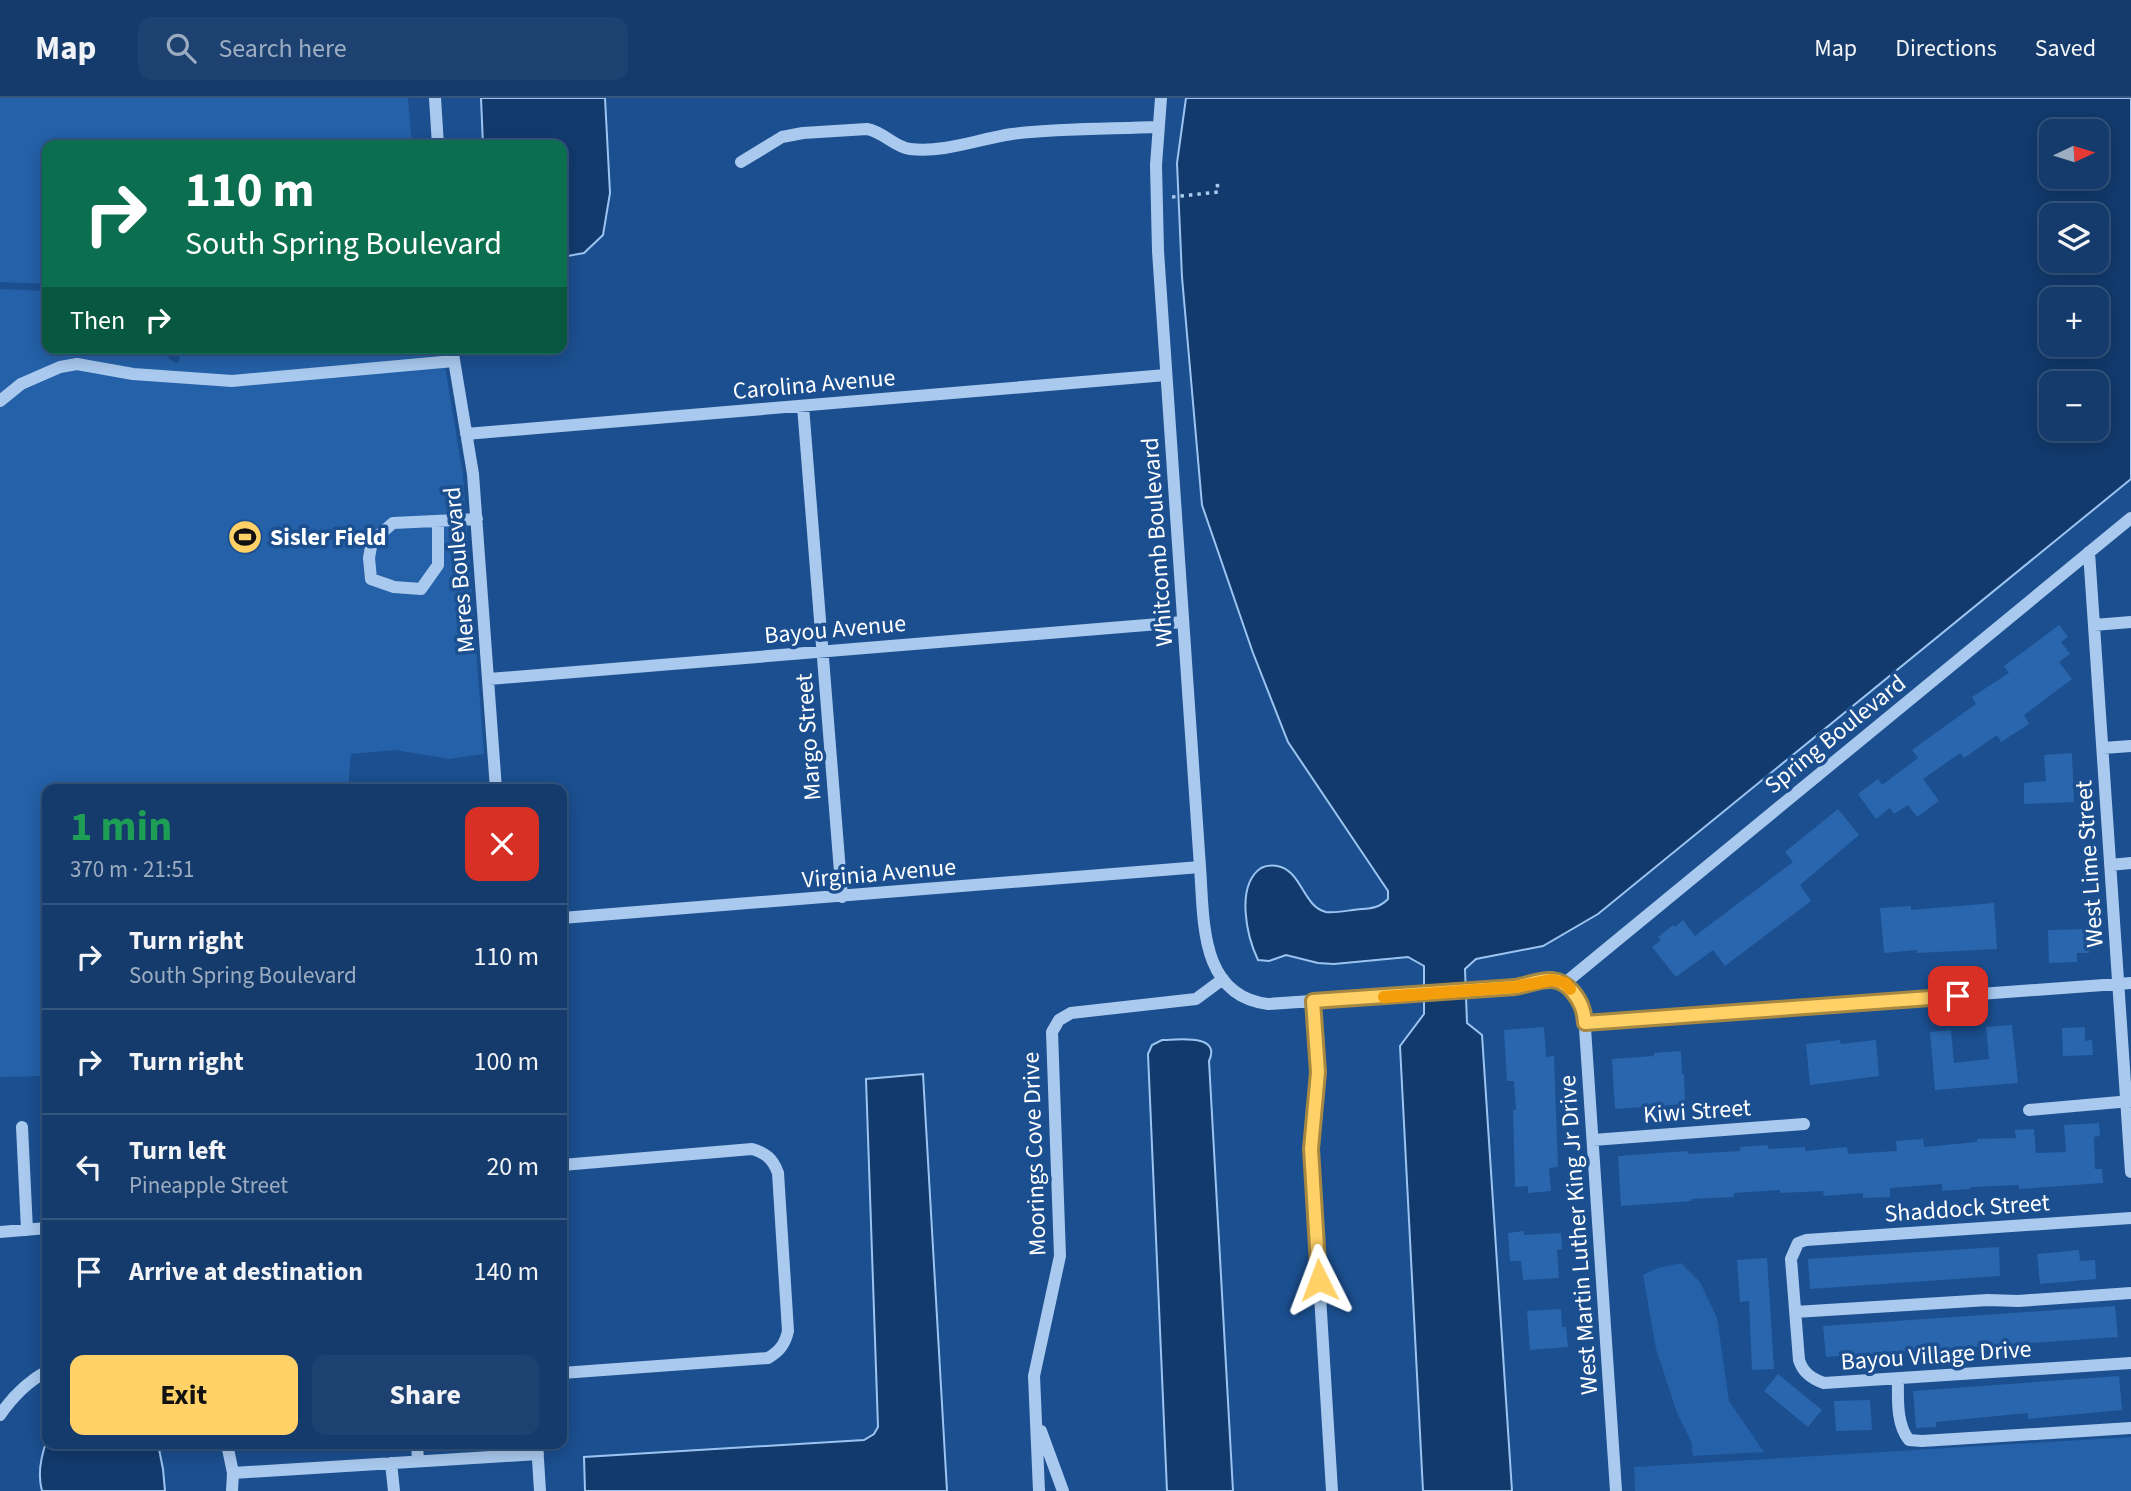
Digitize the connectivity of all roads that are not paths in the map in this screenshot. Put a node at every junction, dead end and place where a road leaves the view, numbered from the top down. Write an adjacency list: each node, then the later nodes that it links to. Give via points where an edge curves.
1 (435, 98): 4 (street)
2 (1161, 98): 3 (street, Whitcomb Boulevard)
3 (1158, 127): 5 (street, via 1013,134 914,150 867,128 803,132 782,137); 7 (street, Whitcomb Boulevard, via 1157,251)
4 (438, 140)
5 (741, 162)
6 (453, 355): 8 (street, via 232,382 77,364 21,384); 10 (street, Meres Boulevard)
7 (1166, 376): 9 (street, Carolina Avenue); 15 (street, Whitcomb Boulevard)
8 (0, 401)
9 (803, 406): 10 (street, Carolina Avenue); 18 (street, Margo Street)
10 (466, 434): 12 (street, Meres Boulevard)
11 (2131, 518): 14 (street, Spring Boulevard)
12 (477, 519): 13 (street); 19 (street, Meres Boulevard)
13 (438, 521): 13 (street, via 393,523 372,541 371,579 421,589 438,565)
14 (2088, 552): 17 (street, West Lime Street); 29 (street, Spring Boulevard)
15 (1184, 622): 18 (street, Bayou Avenue); 25 (street, Whitcomb Boulevard)
16 (2131, 622): 17 (street)
17 (2094, 625): 21 (street, West Lime Street)
18 (823, 651): 19 (street, Bayou Avenue); 26 (street, Margo Street)
19 (489, 679): 22 (street, Meres Boulevard)
20 (2131, 746): 21 (street)
21 (2103, 748): 24 (street, West Lime Street)
22 (496, 784)
23 (2131, 863): 24 (street)
24 (2110, 865): 30 (street, West Lime Street)
25 (1200, 867): 26 (street, Virginia Avenue); 28 (street, Whitcomb Boulevard, via 1207,948)
26 (842, 897): 27 (street, Virginia Avenue)
27 (567, 918)
28 (1223, 979): 31 (street, via 1248,1000 1275,1004); 52 (street, Moorings Cove Drive, via 1196,999 1079,1011 1066,1015 1054,1027 1060,1256 1034,1376)
29 (1565, 983): 31 (street, via 1543,981 1470,991); 32 (street, West Martin Luther King Jr Drive, via 1582,1005)
30 (2124, 984): 32 (street); 33 (street, West Lime Street)
31 (1313, 1001): 65 (street, via 1318,1072 1311,1149)
32 (1585, 1023): 37 (street, West Martin Luther King Jr Drive)
33 (2129, 1101): 34 (street); 39 (street, West Lime Street)
34 (2029, 1110)
35 (1804, 1124): 37 (street, Kiwi Street)
36 (22, 1127): 42 (street)
37 (1592, 1140): 66 (street, West Martin Luther King Jr Drive)
38 (567, 1165): 48 (street, via 752,1149 770,1157 778,1173 788,1331 782,1347 768,1357)
39 (2131, 1172)
40 (2131, 1218): 44 (street, Shaddock Street)
41 (42, 1228): 42 (street)
42 (27, 1230): 43 (street)
43 (0, 1232)
44 (1806, 1240): 46 (street, Bayou Village Drive, via 1798,1243 1791,1259)
45 (2131, 1293): 46 (street)
46 (1795, 1311): 50 (street, Bayou Village Drive, via 1799,1360 1809,1377 1824,1383)
47 (2131, 1363): 50 (street, Bayou Village Drive)
48 (567, 1373)
49 (42, 1374): 51 (street, via 13,1397)
50 (1898, 1378): 53 (street, via 1900,1422 1909,1440)
51 (0, 1415)
52 (1036, 1418): 63 (street, Moorings Cove Drive); 64 (street, Moorings Cove Drive)
53 (2131, 1428)
54 (228, 1449): 59 (street)
55 (417, 1449): 57 (street)
56 (537, 1449): 57 (street); 62 (street)
57 (418, 1461): 58 (street)
58 (391, 1463): 59 (street); 61 (street)
59 (233, 1473): 60 (street)
60 (232, 1491)
61 (394, 1491)
62 (540, 1491)
63 (1039, 1491)
64 (1063, 1491)
65 (1332, 1491)
66 (1616, 1491)

